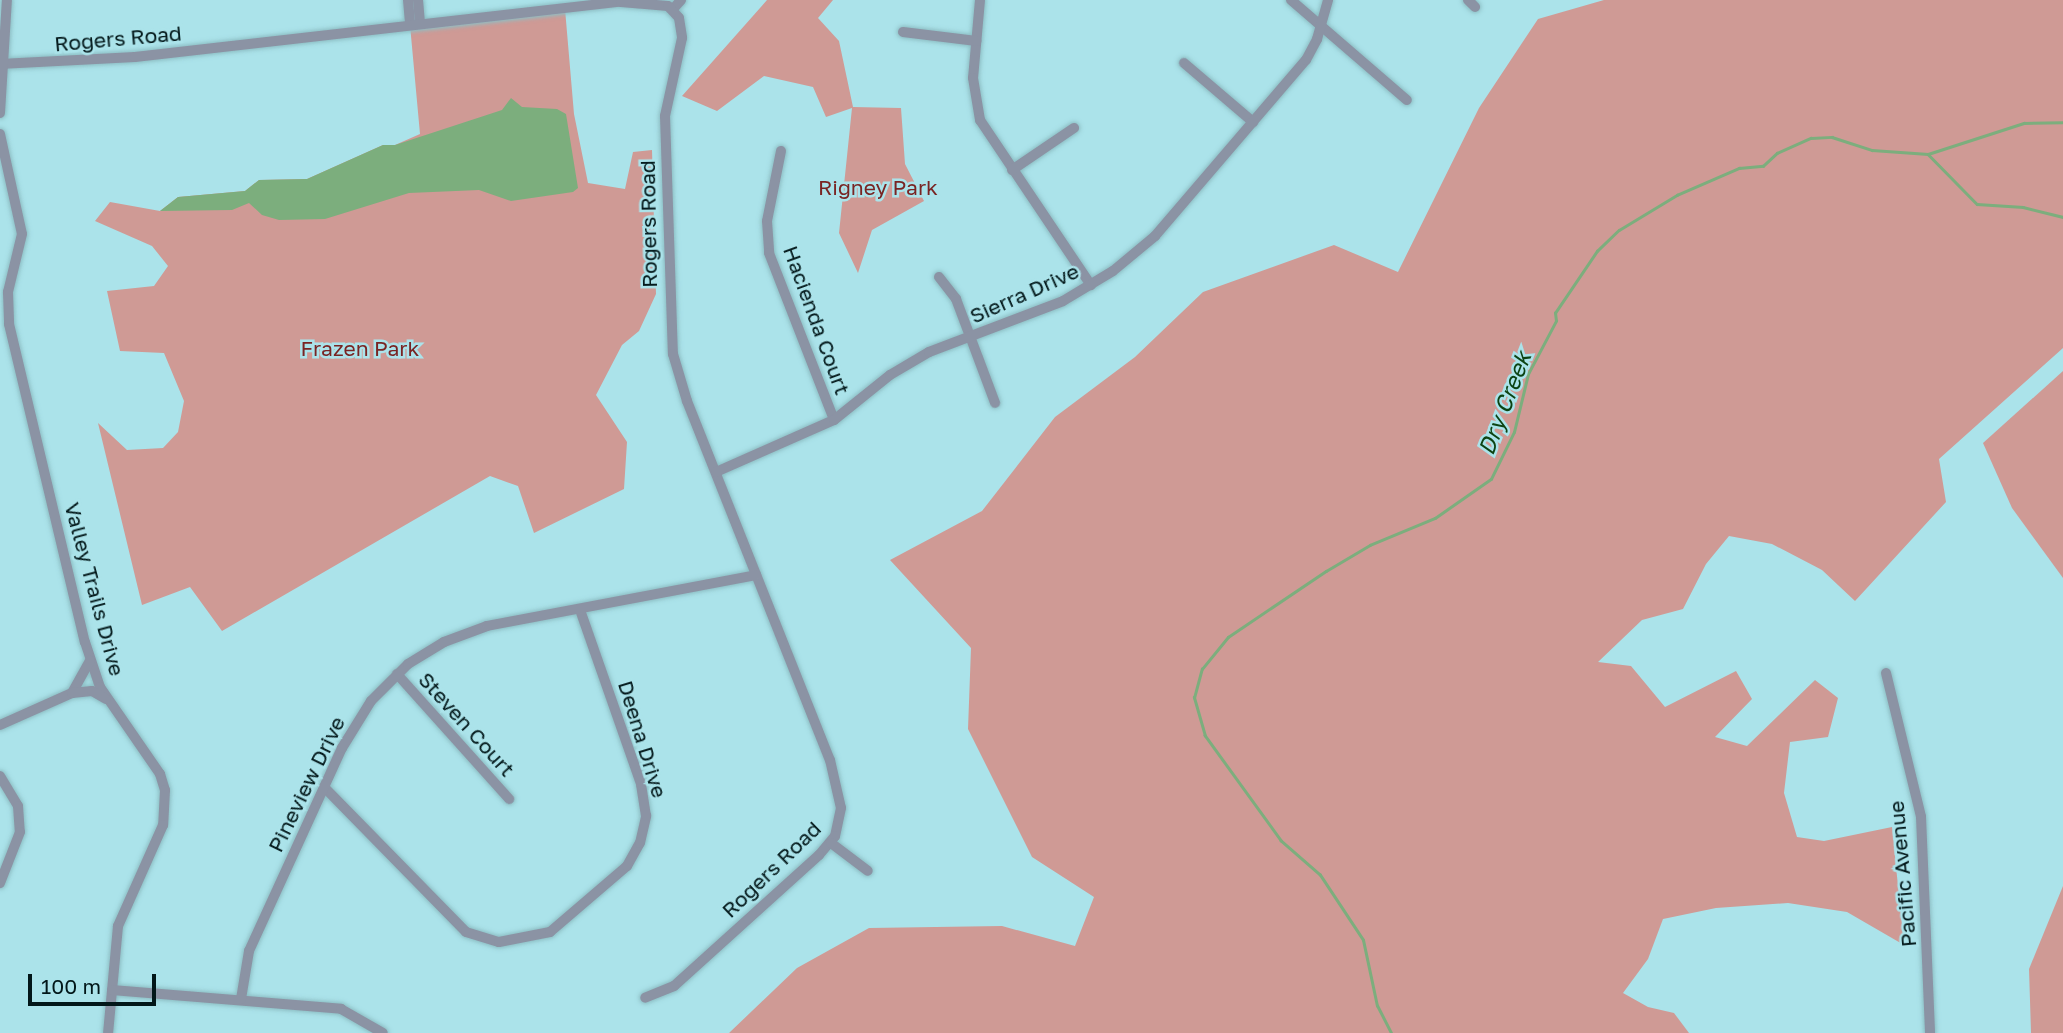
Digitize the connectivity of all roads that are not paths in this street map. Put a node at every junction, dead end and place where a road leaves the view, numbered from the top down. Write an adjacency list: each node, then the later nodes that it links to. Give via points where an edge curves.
1 (6, 0): 14 (street)
2 (408, 0): 9 (street)
3 (418, 0): 9 (street)
4 (681, 0): 8 (street)
5 (981, 0): 12 (street)
6 (1291, 0): 10 (street)
7 (1328, 0): 10 (street, Sierra Drive)
8 (673, 9): 9 (street, Rogers Road, via 651,2 621,2); 31 (street, Rogers Road, via 682,38 665,116 670,330 676,372)
9 (415, 25): 14 (street, Rogers Road, via 135,57)
10 (1321, 26): 15 (street); 17 (street, Sierra Drive, via 1306,60)
11 (903, 32): 12 (street)
12 (976, 41): 21 (street, via 973,78 980,120)
13 (1184, 63): 17 (street)
14 (2, 64): 16 (street)
15 (1407, 100)
16 (0, 113)
17 (1253, 122): 25 (street, Sierra Drive, via 1155,236)
18 (1073, 128): 21 (street)
19 (0, 134): 22 (street, Valley Trails Drive, via 22,234)
20 (781, 151): 30 (street, Hacienda Court, via 767,221 769,253)
21 (1012, 170): 25 (street)
22 (13, 265): 24 (street); 27 (street, Valley Trails Drive)
23 (939, 277): 28 (street, via 956,299)
24 (0, 280)
25 (1091, 285): 28 (street, Sierra Drive)
26 (0, 308): 27 (street)
27 (9, 324): 34 (street, Valley Trails Drive)
28 (971, 337): 29 (street); 30 (street, Sierra Drive, via 903,366)
29 (995, 403)
30 (834, 420): 31 (street, Sierra Drive)
31 (716, 472): 32 (street, Rogers Road)
32 (756, 575): 33 (street, Pineview Drive); 43 (street, Rogers Road, via 837,780 841,818)
33 (580, 610): 36 (street, Pineview Drive, via 468,632 430,649); 41 (street, Deena Drive, via 641,784 646,816 640,843 626,866 550,932 499,942 457,925 337,795)
34 (90, 661): 37 (street); 38 (street, Valley Trails Drive)
35 (1886, 673): 51 (street, Pacific Avenue, via 1921,817)
36 (397, 674): 41 (street, Pineview Drive, via 355,724); 42 (street, Steven Court)
37 (72, 693): 38 (street, via 92,691); 39 (street)
38 (107, 699): 46 (street, Valley Trails Drive, via 160,774 167,802 163,825 118,926)
39 (0, 724)
40 (0, 776): 45 (street, via 18,806 20,832)
41 (324, 787): 48 (street, Pineview Drive, via 249,951)
42 (509, 799)
43 (831, 843): 44 (street); 47 (street, Rogers Road, via 674,986)
44 (868, 871)
45 (0, 883)
46 (112, 990): 48 (street); 49 (street, Valley Trails Drive)
47 (645, 998)
48 (241, 999): 50 (street, via 341,1009)
49 (108, 1033)
50 (383, 1033)
51 (1930, 1033)

